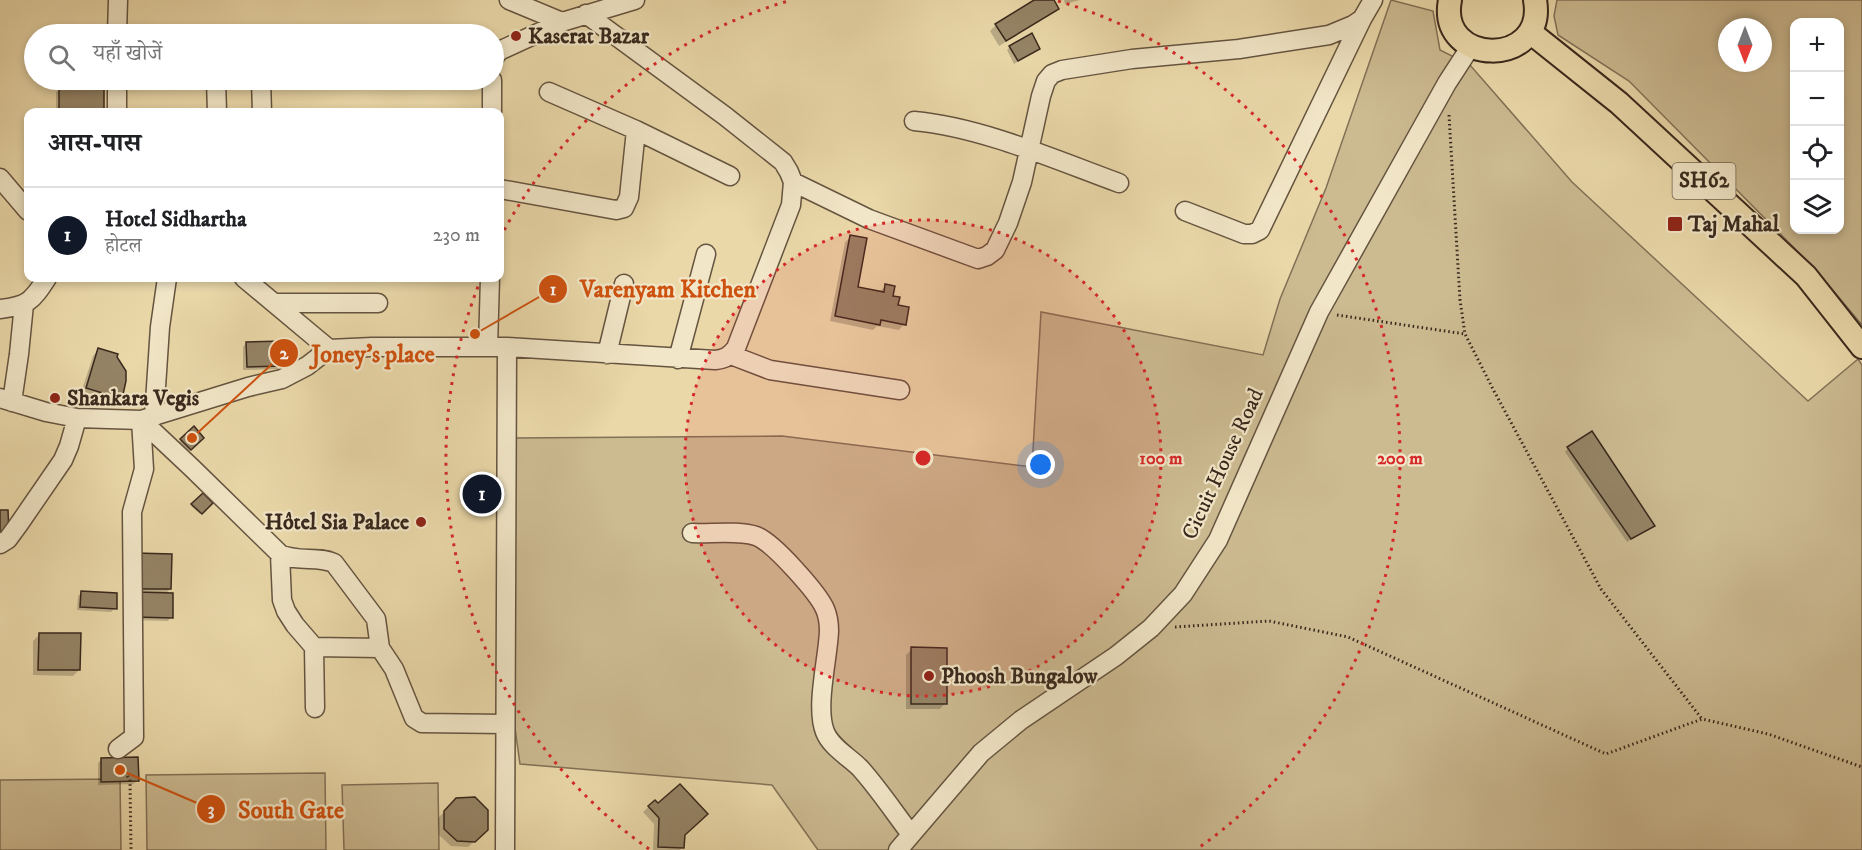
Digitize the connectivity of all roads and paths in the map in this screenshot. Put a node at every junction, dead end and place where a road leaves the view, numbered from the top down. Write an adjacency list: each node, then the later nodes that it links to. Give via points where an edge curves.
1 (118, 0): 10 (street)
2 (509, 0): 9 (street)
3 (635, 0): 7 (street)
4 (1372, 0): 8 (street)
5 (1446, 1): 12 (main road, via 1451,23)
6 (1540, 2): 11 (main road)
7 (586, 14): 9 (street); 29 (street, via 783,162)
8 (1362, 19): 26 (street, via 1329,35 1062,70 1046,81); 33 (street, via 1260,230 1244,234)
9 (562, 22): 13 (street)
10 (117, 24)
11 (1530, 32): 12 (main road, via 1503,50 1483,51); 48 (main road, SH62, via 1619,104 1806,276)
12 (1471, 46): 14 (street, Cicuit House Road)
13 (504, 49)
14 (1447, 83): 44 (street, Cicuit House Road); 45 (path, via 1460,300)
15 (117, 90): 20 (street)
16 (216, 90): 21 (street)
17 (261, 90): 22 (street)
18 (492, 90): 23 (street)
19 (549, 92): 25 (street)
20 (117, 108)
21 (217, 108)
22 (262, 108)
23 (492, 108)
24 (914, 121): 26 (street, via 964,129)
25 (636, 130): 27 (street); 31 (street, via 629,197 624,208 616,210)
26 (1030, 151): 29 (street, via 1008,223 995,250 978,259 870,219); 30 (street)
27 (730, 176)
28 (0, 178): 32 (street)
29 (793, 182): 51 (street, via 791,205)
30 (1119, 183)
31 (504, 190)
32 (24, 207)
33 (1185, 212)
34 (706, 254): 52 (street)
35 (44, 282): 42 (street, via 34,298)
36 (166, 282): 56 (street)
37 (249, 282): 40 (street)
38 (490, 282): 46 (street)
39 (624, 284): 50 (street)
40 (276, 303): 41 (street); 49 (street)
41 (378, 303)
42 (24, 304): 43 (street); 54 (street, via 20,354)
43 (0, 309)
44 (1319, 312): 45 (path); 60 (street, Cicuit House Road, via 1218,540 1183,594)
45 (1466, 334): 64 (path, via 1601,589)
46 (488, 347): 47 (street); 49 (street)
47 (507, 347): 50 (street); 65 (street)
48 (1862, 347)
49 (329, 349): 56 (street, via 282,379)
50 (607, 354): 52 (street)
51 (731, 355): 52 (street, via 715,360); 53 (street, via 770,370)
52 (678, 359)
53 (900, 390)
54 (6, 400): 55 (street)
55 (77, 418): 56 (street); 58 (street, via 63,460 8,539)
56 (147, 419): 59 (street); 66 (street, via 144,469 132,512 134,737)
57 (692, 533): 68 (street, via 756,536 788,562 822,604 829,632 822,699 826,733 859,767)
58 (0, 544)
59 (280, 554): 61 (street, via 286,611); 62 (street, via 333,563 376,620)
60 (1151, 628): 64 (path, via 1269,621 1348,637 1606,754); 68 (street, Cicuit House Road, via 981,753)
61 (314, 647): 62 (street); 63 (street)
62 (380, 648): 65 (street, via 394,669 414,718 422,723)
63 (315, 708)
64 (1702, 719): 67 (path, via 1768,734)
65 (505, 724): 70 (street)
66 (118, 749): 69 (path, via 130,782)
67 (1862, 767)
68 (910, 834): 71 (street, Cicuit House Road)
69 (131, 850)
70 (505, 850)
71 (898, 850)

